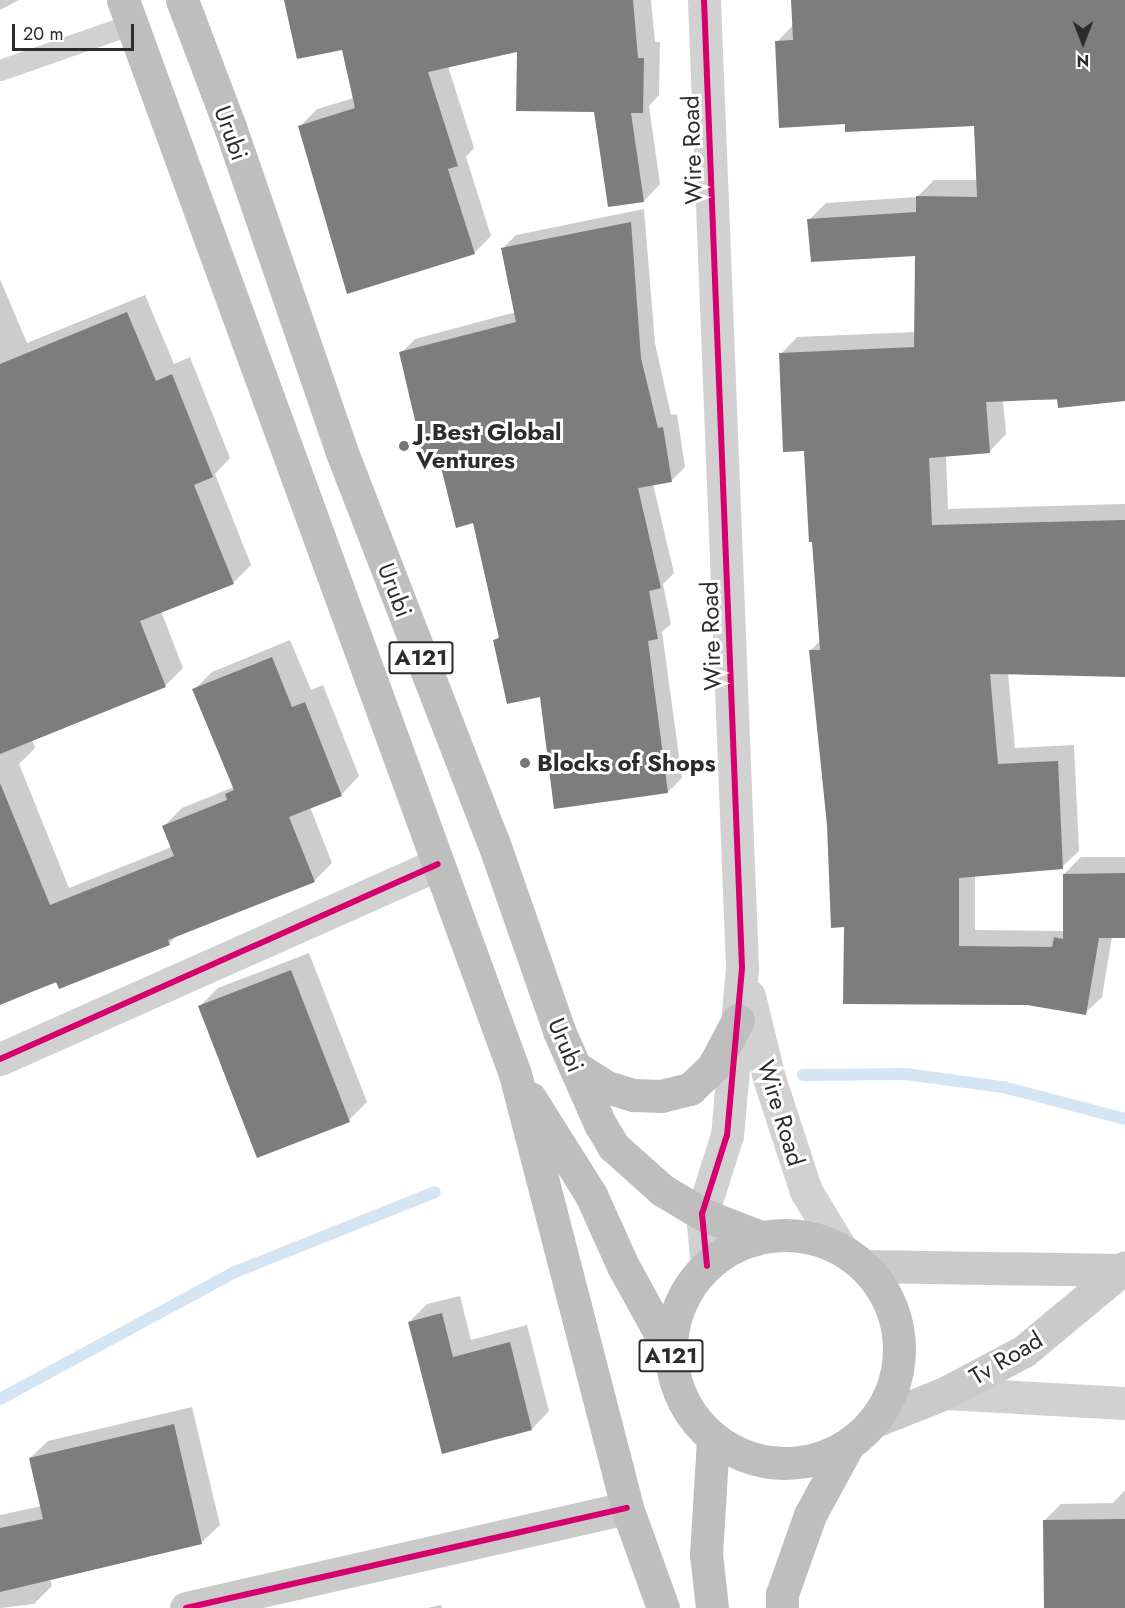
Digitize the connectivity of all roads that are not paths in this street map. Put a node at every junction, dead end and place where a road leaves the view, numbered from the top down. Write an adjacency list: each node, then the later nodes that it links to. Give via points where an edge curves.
1 (182, 0): 9 (highway, Urubi / A121, via 341,450 493,841 558,1031)
2 (704, 0): 6 (street, Wire Road)
3 (128, 12): 4 (lane); 5 (highway, A121)
4 (0, 70)
5 (438, 864): 8 (street); 10 (highway, A121)
6 (742, 968): 7 (street, Wire Road); 13 (street, Wire Road, via 769,1078 806,1191)
7 (738, 1020): 9 (highway, via 713,1067 690,1089 661,1096 634,1095 607,1087); 11 (street, Wire Road, via 727,1135)
8 (0, 1059)
9 (575, 1067): 11 (highway, Urubi / A121, via 614,1146 662,1190)
10 (515, 1074): 16 (highway, A121, via 591,1195 623,1266); 22 (highway, A121)
11 (702, 1214): 12 (highway, Urubi / A121); 14 (street, Wire Road)
12 (760, 1238): 13 (highway, A121, via 788,1235 815,1239); 14 (highway, A121, via 734,1247)
13 (853, 1258): 15 (street, Tv Road); 19 (highway, A121, via 890,1300 900,1342 895,1384)
14 (707, 1266): 16 (highway, A121, via 687,1290 675,1319)
15 (1123, 1269): 17 (street, Tv Road, via 1024,1351)
16 (670, 1351): 20 (highway, A121, via 676,1384 691,1413)
17 (945, 1393): 18 (street); 19 (street, Tv Road)
18 (1125, 1403)
19 (875, 1421): 21 (highway, A121)
20 (713, 1438): 21 (highway, A121, via 744,1455 779,1463 815,1459); 25 (highway, via 706,1554)
21 (848, 1444): 26 (highway, A121, via 810,1515 782,1594)
22 (627, 1508): 23 (street); 24 (highway, A121)
23 (199, 1607)
24 (663, 1608)
25 (712, 1608)
26 (782, 1608)

